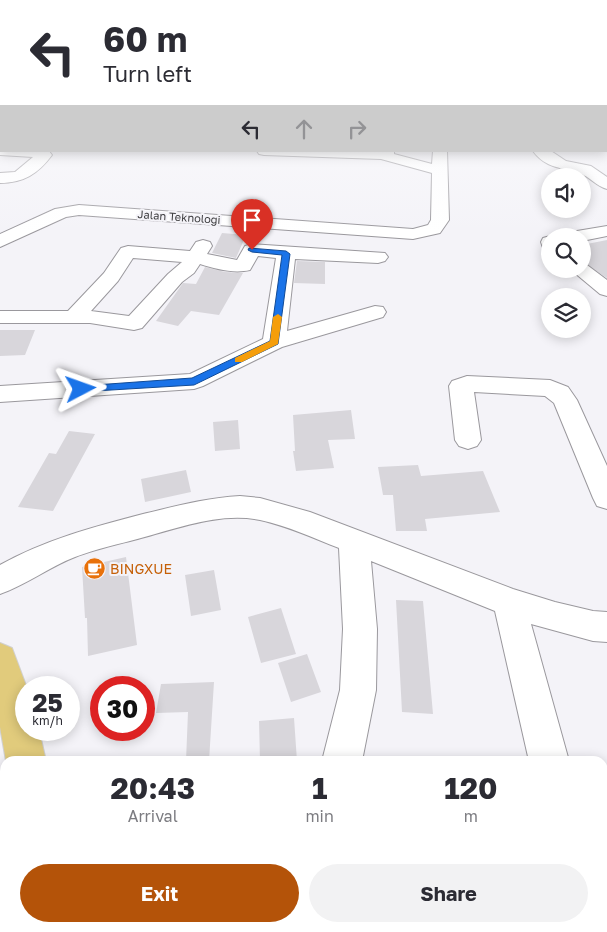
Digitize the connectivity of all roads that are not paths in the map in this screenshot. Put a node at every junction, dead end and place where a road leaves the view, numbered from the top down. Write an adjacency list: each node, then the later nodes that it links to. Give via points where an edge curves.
1 (10, 152): 6 (street); 12 (street, via 44,155 23,176)
2 (314, 152): 5 (street)
3 (440, 152): 10 (street, Jalan Teknologi)
4 (542, 152): 8 (street, via 561,165)
5 (385, 153): 10 (street, via 399,161)
6 (0, 161)
7 (607, 166): 9 (street)
8 (579, 168)
9 (591, 168)
10 (440, 170): 17 (street, Jalan Teknologi, via 440,220 434,229 413,234 79,210 61,213)
11 (591, 173): 13 (street)
12 (0, 178)
13 (607, 184)
14 (157, 228): 19 (street, via 210,232)
15 (607, 231): 16 (street)
16 (591, 234)
17 (0, 241)
18 (286, 254): 19 (street, via 252,250 243,266); 20 (street); 26 (street)
19 (196, 257): 25 (street, via 134,323); 25 (street, via 128,252 111,277)
20 (378, 257)
21 (591, 278): 22 (street)
22 (607, 290)
23 (375, 312): 26 (street)
24 (0, 317): 25 (street)
25 (74, 317)
26 (274, 342): 27 (street, via 194,381)
27 (0, 394)
28 (468, 440): 29 (street, via 462,386 550,388 565,400)
29 (607, 498)
30 (354, 540): 31 (street, via 300,520 260,510 208,508 68,547); 32 (street); 36 (street, via 360,629 358,690)
31 (0, 581)
32 (509, 602): 33 (street, via 574,622); 37 (street)
33 (607, 627)
34 (0, 659): 35 (main road, via 13,698)
35 (25, 756)
36 (343, 756)
37 (548, 756)

